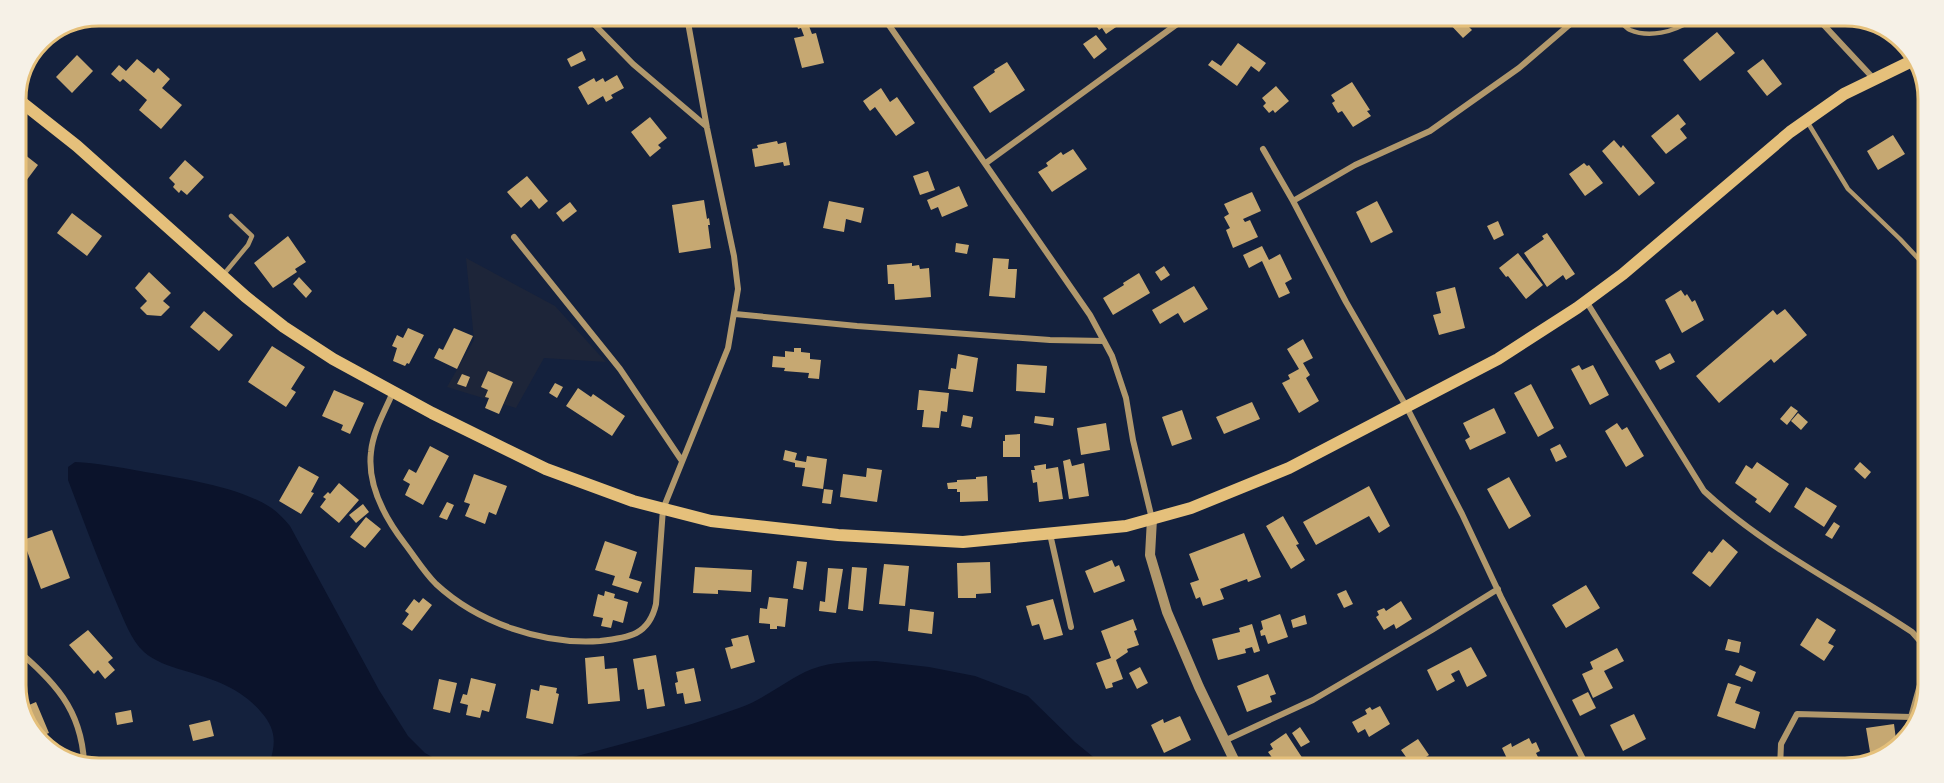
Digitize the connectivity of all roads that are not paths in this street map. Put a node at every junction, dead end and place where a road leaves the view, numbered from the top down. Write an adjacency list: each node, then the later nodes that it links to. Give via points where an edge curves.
1 (596, 26): 13 (street)
2 (689, 26): 13 (street)
3 (890, 26): 15 (street)
4 (1174, 26): 15 (street)
5 (1568, 26): 16 (street, via 1519,68 1430,131 1355,165)
6 (1626, 26): 7 (lane, via 1647,33 1667,32)
7 (1680, 26)
8 (1825, 26): 10 (street)
9 (1909, 62): 10 (main road)
10 (1874, 79): 12 (main road)
11 (26, 106): 20 (main road, via 77,146)
12 (1806, 120): 19 (lane, via 1848,189); 21 (main road)
13 (706, 127): 22 (street, via 734,256 738,289)
14 (1263, 148): 16 (street)
15 (986, 163): 23 (street)
16 (1293, 201): 25 (street)
17 (231, 216): 20 (lane, via 252,236)
18 (514, 237): 26 (street, via 620,369)
19 (1918, 258)
20 (222, 276): 24 (main road, via 284,327)
21 (1586, 301): 25 (main road, via 1498,358); 32 (street, via 1704,491 1792,557)
22 (735, 314): 23 (street, via 857,326); 26 (street, via 728,348)
23 (1104, 341): 28 (street, via 1126,398)
24 (393, 392): 27 (main road, via 546,469); 27 (street, via 370,454 377,497 393,527 435,583 498,623 540,637 594,641 613,640 644,629 654,611)
25 (1406, 406): 28 (main road, via 1289,468 1191,508); 30 (street)
26 (682, 461): 27 (street)
27 (663, 509): 29 (main road, via 711,521 838,535 963,542)
28 (1152, 519): 29 (main road, via 1126,526); 37 (street, via 1150,555 1167,612)
29 (1050, 534): 31 (street)
30 (1497, 590): 37 (street, via 1313,700); 40 (street)
31 (1071, 627)
32 (1918, 639)
33 (26, 658): 38 (street, via 67,702 80,732)
34 (1917, 694): 35 (street)
35 (1912, 714)
36 (1910, 717): 41 (street, via 1797,714 1781,744)
37 (1224, 741): 39 (street)
38 (83, 756)
39 (1233, 758)
40 (1582, 758)
41 (1780, 758)

